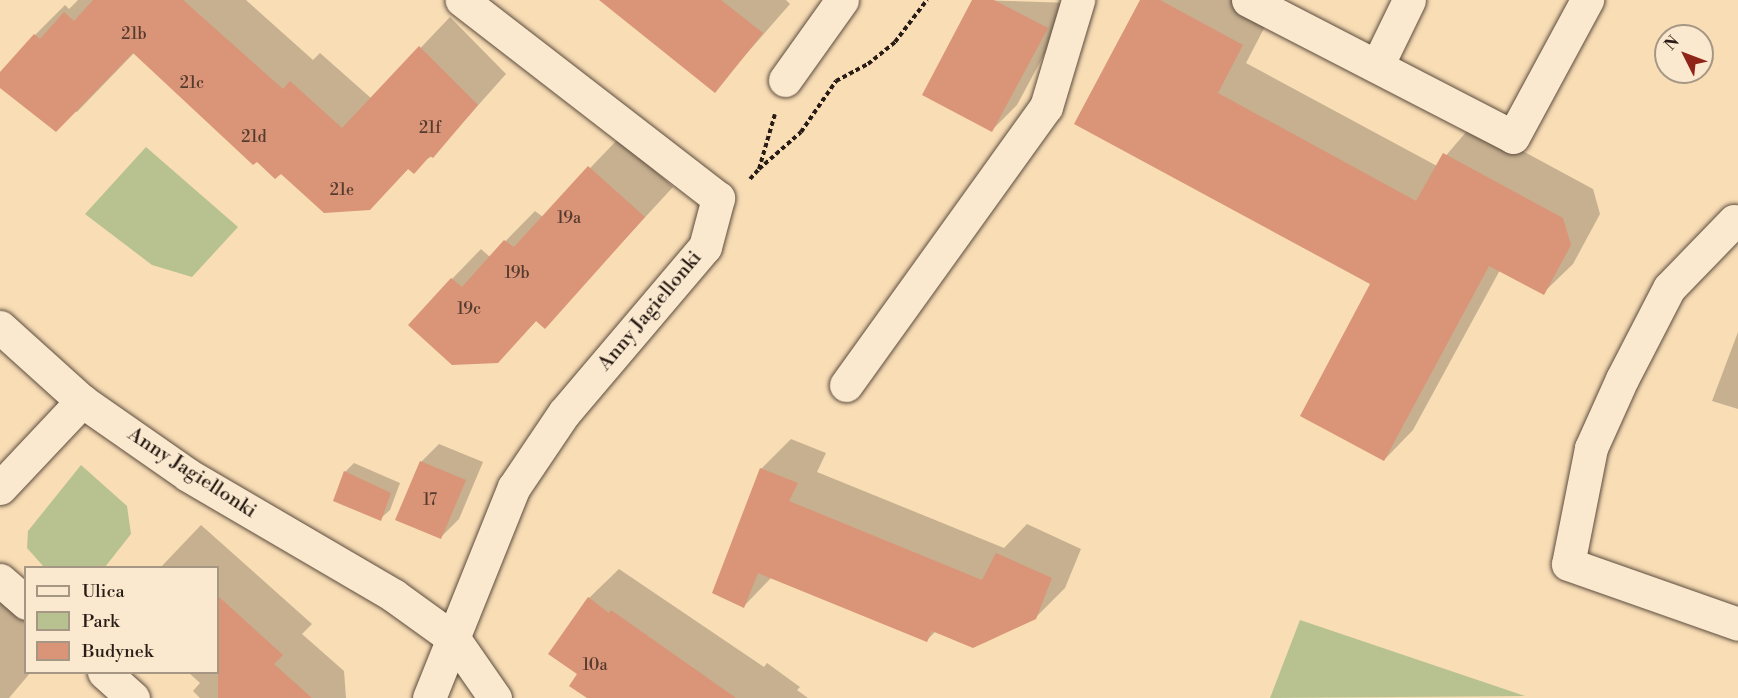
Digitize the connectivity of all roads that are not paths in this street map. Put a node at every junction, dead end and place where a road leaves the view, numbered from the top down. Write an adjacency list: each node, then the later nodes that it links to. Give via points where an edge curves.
1 (462, 0): 17 (street, Anny Jagiellonki, via 718,198 705,247 564,413 514,487)
2 (842, 0): 8 (street)
3 (1078, 0): 11 (street, via 1046,107)
4 (1248, 0): 7 (street)
5 (1587, 0): 7 (street, via 1513,137)
6 (1400, 3): 7 (street)
7 (1377, 66)
8 (785, 80)
9 (1734, 221): 16 (street, via 1669,288 1622,379 1591,448 1568,564)
10 (0, 327): 12 (street, Anny Jagiellonki)
11 (846, 385)
12 (82, 400): 13 (street); 17 (street, Anny Jagiellonki, via 188,475 393,595)
13 (0, 488)
14 (0, 580): 15 (street)
15 (24, 601)
16 (1738, 624)
17 (454, 639): 20 (street, Anny Jagiellonki); 21 (street)
18 (106, 674): 19 (street)
19 (132, 698)
20 (429, 698)
21 (495, 698)

